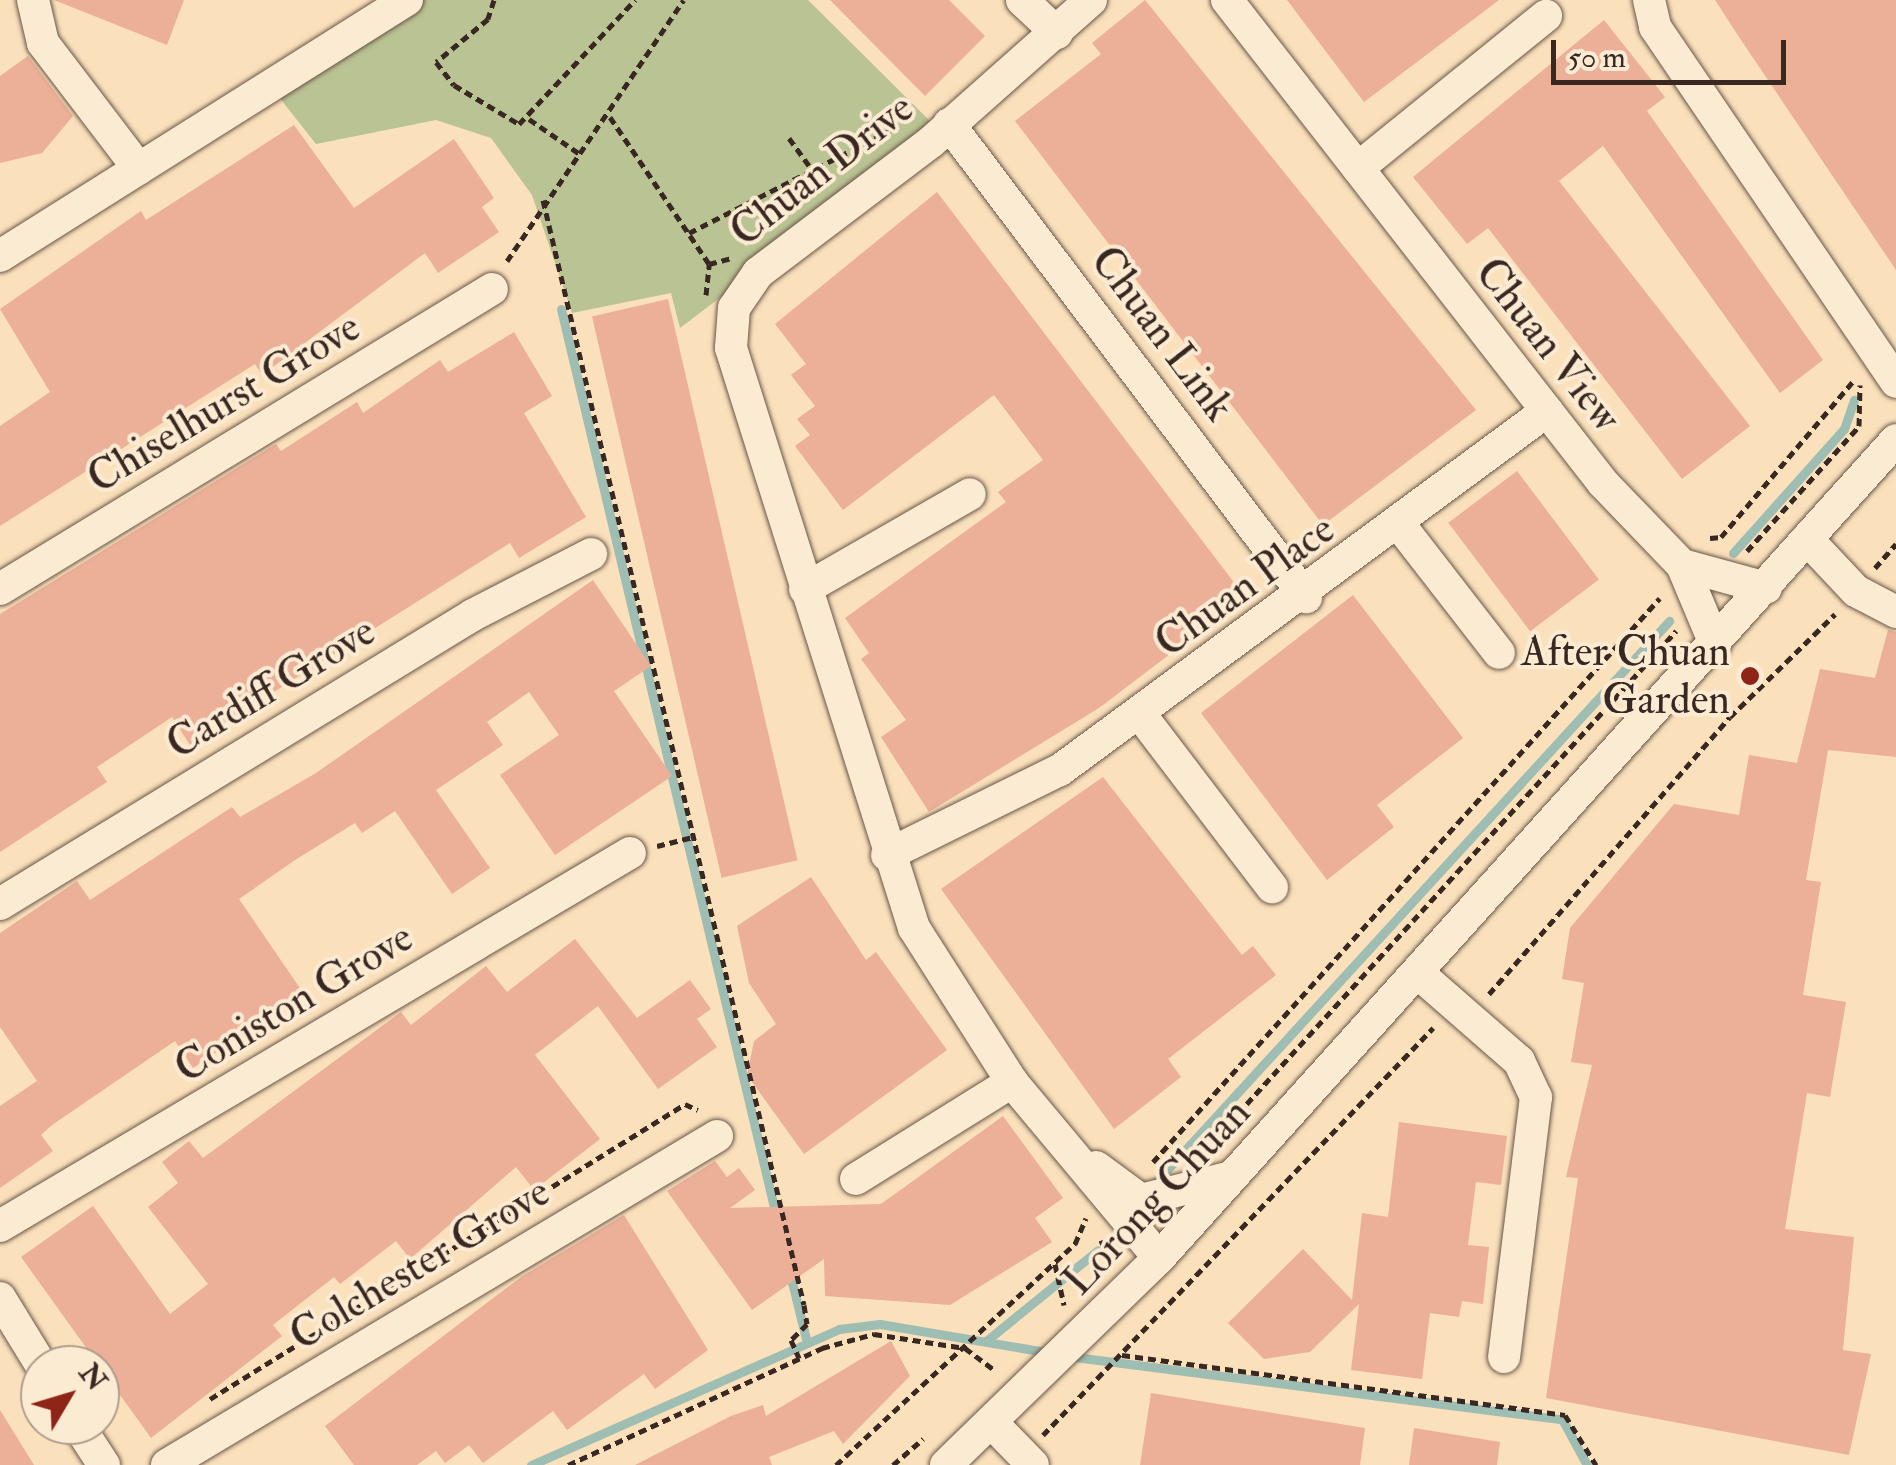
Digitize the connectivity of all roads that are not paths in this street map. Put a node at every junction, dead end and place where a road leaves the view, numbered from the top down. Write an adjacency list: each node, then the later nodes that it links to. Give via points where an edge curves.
1 (33, 0): 11 (street, via 43,44)
2 (407, 0): 11 (street)
3 (1022, 0): 8 (street)
4 (1091, 0): 8 (street, Chuan Drive)
5 (1227, 0): 10 (street, Chuan View)
6 (1649, 0): 14 (street, via 1655,27)
7 (1546, 16): 10 (street)
8 (1057, 33): 9 (street, Chuan Drive)
9 (940, 133): 24 (street, Chuan Drive, via 758,273 734,308 731,348); 25 (street, Chuan Link)
10 (1358, 168): 15 (street, Chuan View)
11 (139, 169): 12 (street)
12 (0, 256)
13 (492, 289): 23 (street, Chiselhurst Grove)
14 (1896, 382)
15 (1547, 411): 18 (street, Chuan Place); 21 (street, Chuan View)
16 (1896, 440): 19 (street, Lorong Chuan)
17 (970, 494): 24 (street)
18 (1399, 524): 25 (street, Chuan Place); 28 (street, Chuan Place)
19 (1807, 540): 22 (street, Lorong Chuan); 26 (street, via 1856,591)
20 (591, 554): 33 (street, Cardiff Grove, via 473,615)
21 (1683, 566): 22 (street); 27 (street, Chuan View)
22 (1766, 588): 27 (street, Lorong Chuan)
23 (0, 589)
24 (805, 589): 31 (street, Chuan Drive)
25 (1306, 597): 29 (street, Chuan Place)
26 (1896, 612)
27 (1715, 644): 34 (street, Lorong Chuan)
28 (1499, 653)
29 (1140, 714): 31 (street, Chuan Place, via 960,826); 32 (street, Chuan Place)
30 (630, 854): 40 (street, Coniston Grove)
31 (886, 855): 35 (street, Chuan Drive, via 914,928)
32 (1272, 887)
33 (0, 904)
34 (1418, 973): 38 (street, Lorong Chuan); 44 (street, via 1519,1061 1536,1097)
35 (1012, 1082): 37 (street, Chuan Drive); 39 (street)
36 (717, 1136): 47 (street, Colchester Grove)
37 (1053, 1137): 38 (street, via 1142,1200); 41 (street, Chuan Drive)
38 (1236, 1174): 41 (street, Lorong Chuan)
39 (856, 1180)
40 (0, 1226)
41 (1158, 1258): 45 (street, Lorong Chuan)
42 (0, 1298): 43 (street)
43 (29, 1345)
44 (1504, 1357)
45 (993, 1424): 46 (street); 48 (street, Lorong Chuan)
46 (1029, 1460)
47 (167, 1465)
48 (946, 1465)

